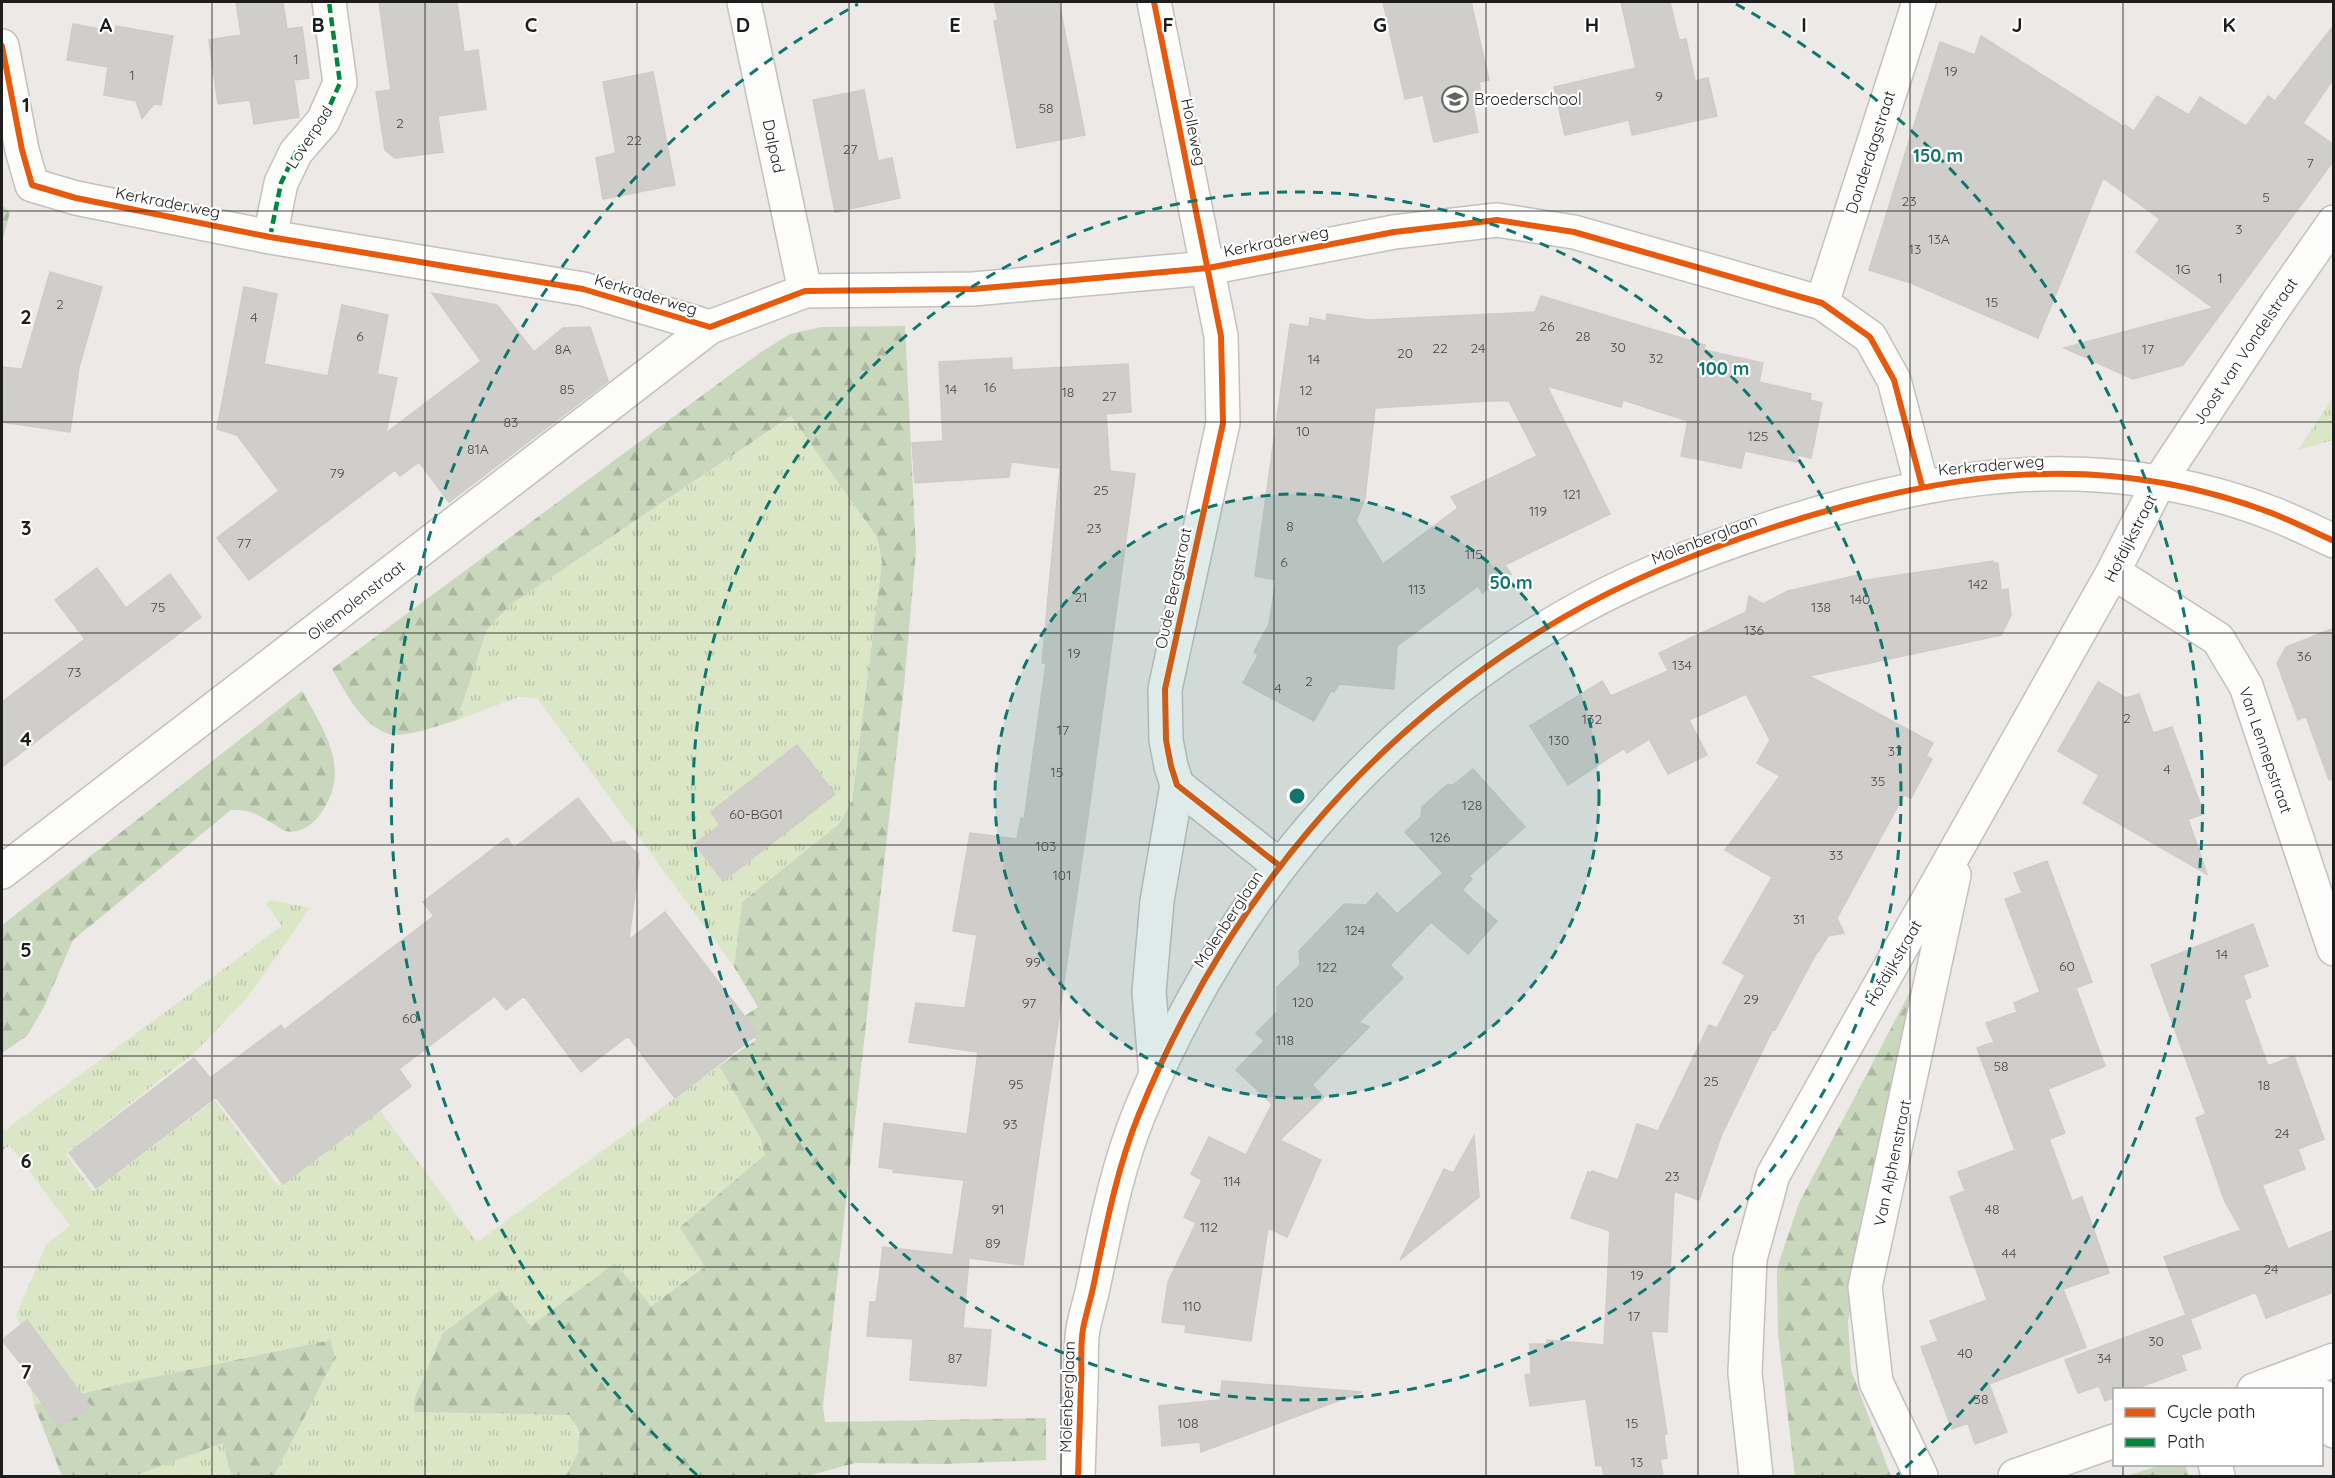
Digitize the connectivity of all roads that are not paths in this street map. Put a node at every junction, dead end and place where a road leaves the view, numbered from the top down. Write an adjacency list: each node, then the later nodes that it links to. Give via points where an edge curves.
1 (328, 2): 7 (street, Loverpad, via 340,83 323,121 296,152 281,183)
2 (744, 2): 9 (street, Dalpad)
3 (1154, 2): 8 (street, Holleweg)
4 (1919, 2): 10 (street, Donderdagstraat)
5 (2, 46): 7 (street, Kerkraderweg, via 32,185 76,198)
6 (2334, 222): 12 (street, Joost van Vondelstraat)
7 (270, 237): 11 (street, Kerkraderweg, via 582,289)
8 (1208, 268): 9 (street, Kerkraderweg, via 974,289); 10 (street, Kerkraderweg, via 1394,232 1497,220 1574,232); 16 (street, Oude Bergstraat, via 1221,336 1223,423 1165,689 1166,740)
9 (805, 291): 11 (street, Kerkraderweg)
10 (1822, 303): 13 (street, Kerkraderweg, via 1870,337 1894,380)
11 (710, 327): 19 (street, Oliemolenstraat)
12 (2159, 482): 13 (street, Kerkraderweg, via 2096,474 2032,474 1976,477); 14 (street, Kerkraderweg, via 2274,514); 15 (street, Hofdijkstraat)
13 (1922, 486): 18 (street, Molenberglaan, via 1844,504 1720,545 1666,566 1566,616 1505,655 1399,736 1350,784)
14 (2334, 541)
15 (2113, 572): 17 (street, Hofdijkstraat); 20 (street, Van Lennepstraat, via 2218,639 2246,686)
16 (1177, 785): 18 (street); 21 (street, Oude Bergstraat, via 1157,901 1149,992)
17 (1961, 844): 27 (street, Hofdijkstraat, via 1773,1175 1750,1259 1745,1373); 28 (street, Van Alphenstraat, via 1865,1287 1876,1382)
18 (1280, 866): 21 (street, Molenberglaan, via 1204,980)
19 (2, 872)
20 (2334, 949)
21 (1156, 1075): 26 (street, Molenberglaan, via 1138,1115 1112,1197 1083,1333)
22 (2322, 1378): 23 (street); 24 (street)
23 (2260, 1388)
24 (2334, 1431)
25 (2113, 1442): 29 (street)
26 (1078, 1476)
27 (1756, 1476)
28 (1921, 1476)
29 (2015, 1476)

